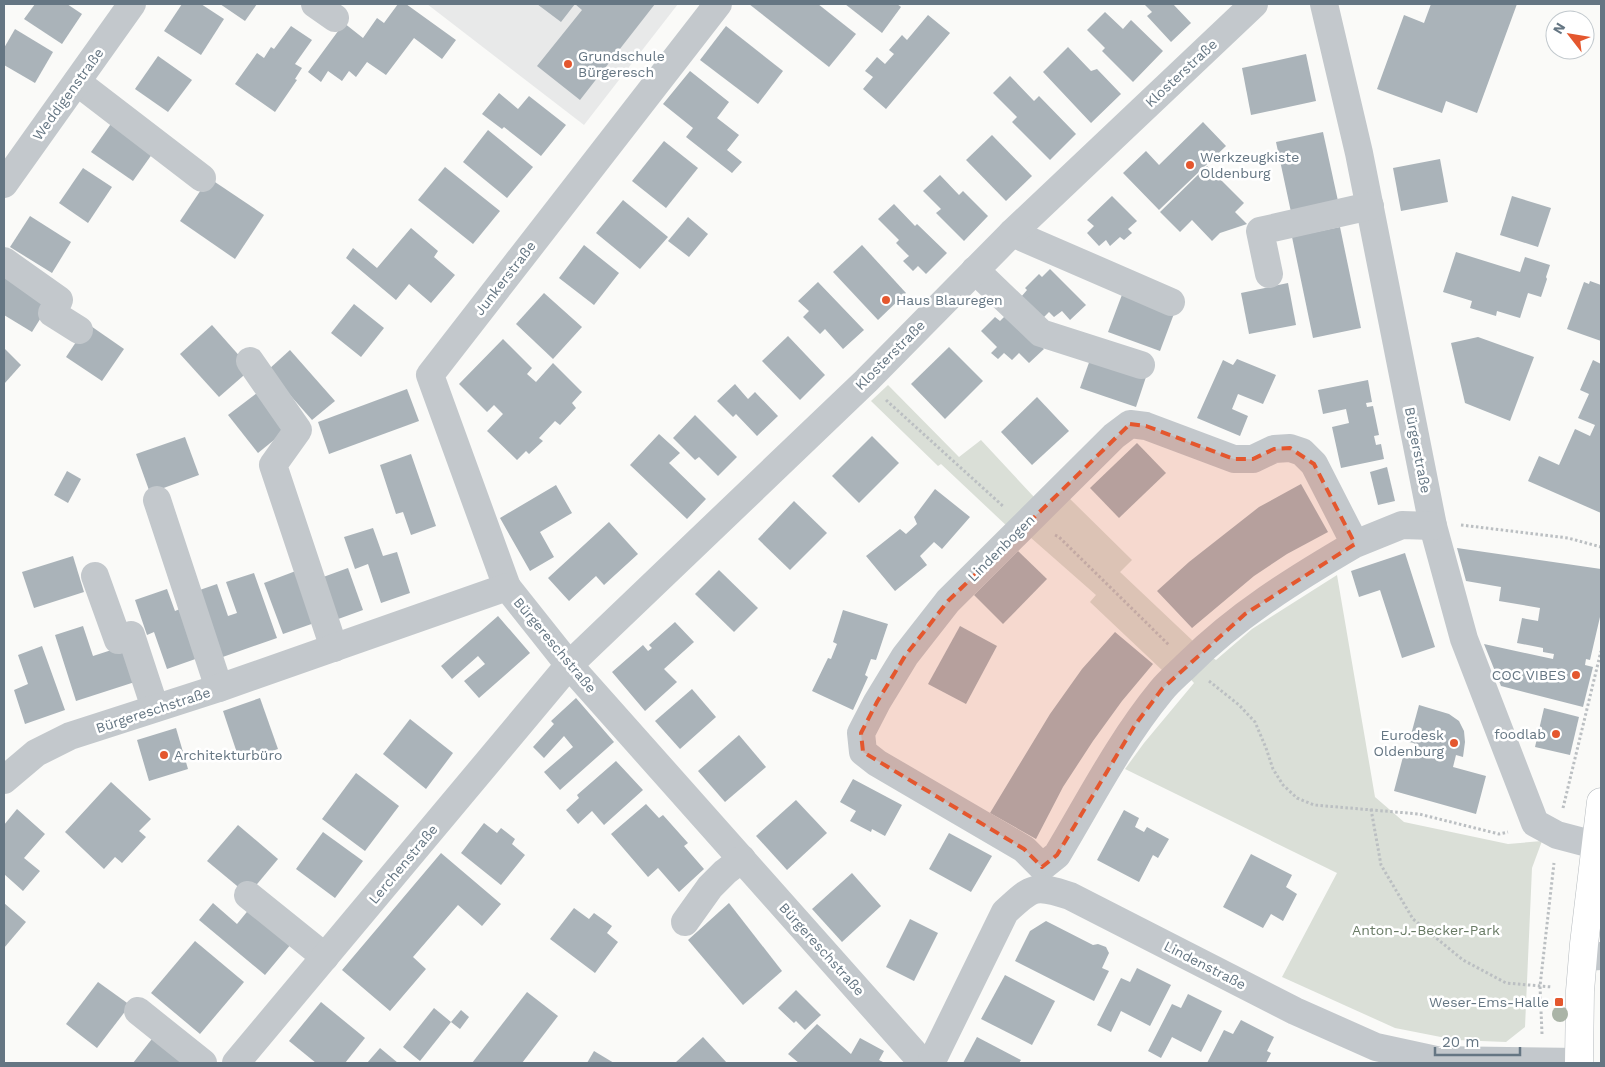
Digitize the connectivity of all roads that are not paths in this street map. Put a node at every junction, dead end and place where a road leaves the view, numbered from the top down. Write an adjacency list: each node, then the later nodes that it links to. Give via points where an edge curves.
1 (132, 4): 5 (street, Weddigenstraße)
2 (718, 4): 21 (street, Junkerstraße, via 430,374)
3 (1254, 4): 9 (street, Klosterstraße)
4 (1324, 4): 8 (street, Bürgerstraße)
5 (77, 82): 6 (street); 7 (street, Weddigenstraße)
6 (202, 178)
7 (4, 184)
8 (1370, 206): 12 (street, via 1260,231); 18 (street, Bürgerstraße)
9 (1012, 233): 11 (street, Klosterstraße); 13 (street)
10 (4, 261): 14 (street, via 59,300 52,313)
11 (975, 270): 16 (street, via 1041,333); 23 (street, Klosterstraße, via 866,381)
12 (1269, 274)
13 (1171, 302)
14 (79, 330)
15 (250, 361): 22 (street, via 298,430 273,465)
16 (1141, 365)
17 (157, 500): 24 (street)
18 (1433, 526): 19 (street, via 1402,525); 28 (street, Bürgerstraße, via 1464,639 1535,823 1557,835)
19 (1354, 544): 30 (street, via 1246,614 1210,642 1162,689 1135,725); 30 (street, Lindenbogen, via 1314,464 1302,452 1290,448 1274,449 1253,459 1234,459 1146,426 1130,424 1114,436 948,601 904,656 877,702 861,734 863,752 1024,849)
20 (95, 576): 25 (street, via 118,640 131,635)
21 (507, 587): 22 (street, Bürgereschstraße); 23 (street, Bürgereschstraße)
22 (334, 648): 24 (street, Bürgereschstraße)
23 (570, 665): 29 (street, Bürgereschstraße); 34 (street, Lerchenstraße)
24 (219, 688): 25 (street, Bürgereschstraße)
25 (155, 708): 26 (street, Bürgereschstraße, via 70,736 36,753)
26 (4, 780)
27 (1601, 802): 28 (main road)
28 (1595, 845): 33 (main road)
29 (742, 859): 32 (street, via 710,887); 39 (street, Bürgereschstraße)
30 (1040, 878): 36 (street, Lindenstraße, via 1295,1011 1376,1047 1436,1060); 40 (street, via 1005,912)
31 (248, 895): 34 (street)
32 (686, 922)
33 (1592, 956): 36 (main road, via 1580,991)
34 (325, 957): 38 (street, Lerchenstraße)
35 (138, 1010): 37 (street)
36 (1579, 1062)
37 (204, 1063)
38 (236, 1063)
39 (923, 1063)
40 (931, 1063)

